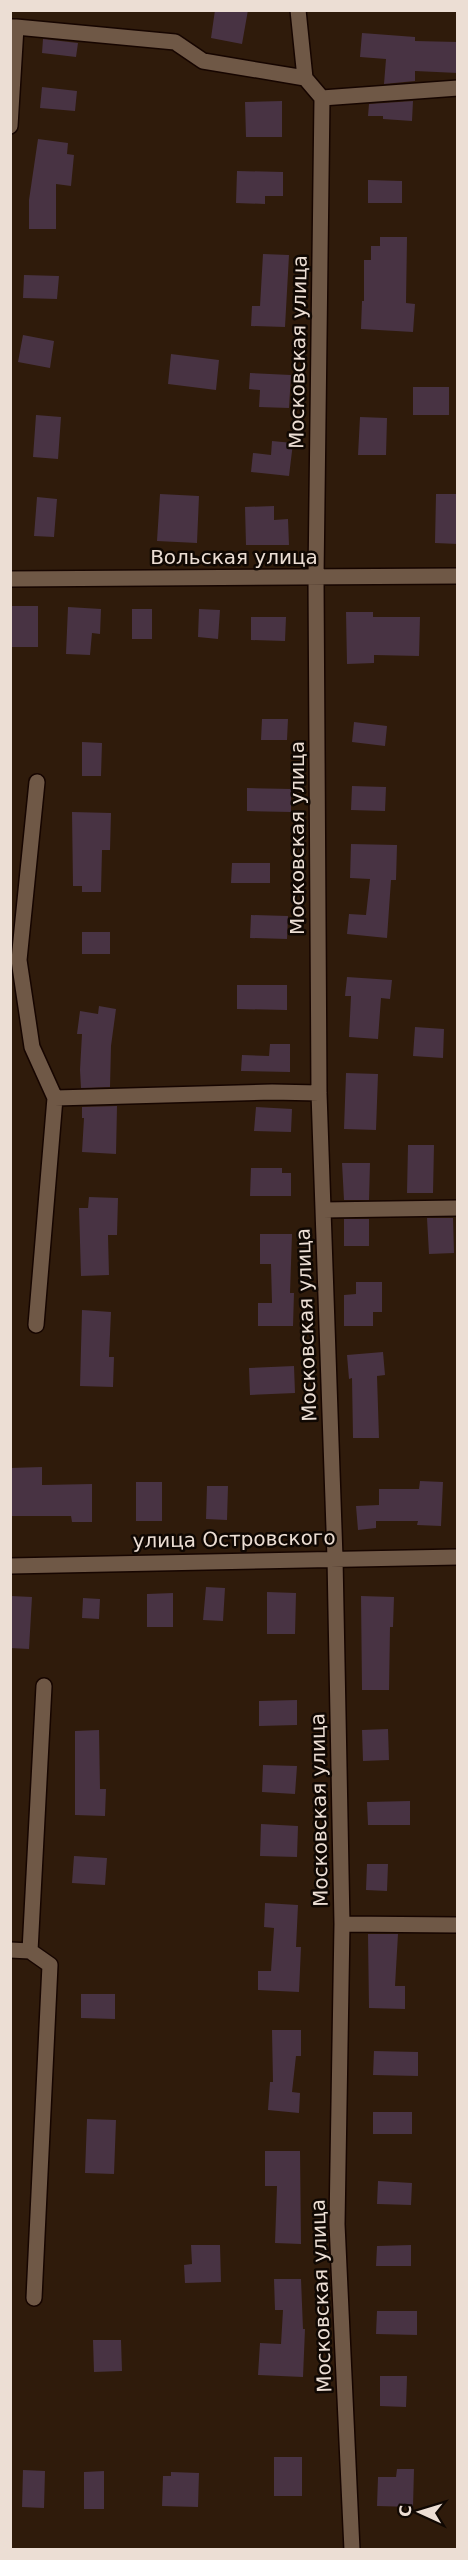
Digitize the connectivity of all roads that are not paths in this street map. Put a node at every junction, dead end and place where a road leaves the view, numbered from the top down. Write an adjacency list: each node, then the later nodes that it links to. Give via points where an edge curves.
1 (298, 10): 3 (street)
2 (13, 27): 3 (street, via 175,42 203,61); 6 (street)
3 (305, 78): 5 (street)
4 (458, 88): 5 (street)
5 (322, 98): 8 (street, Московская улица)
6 (10, 126)
7 (458, 576): 8 (street, Вольская улица)
8 (316, 578): 9 (street, Вольская улица); 12 (street, Московская улица)
9 (10, 579)
10 (37, 782): 11 (street)
11 (15, 960): 13 (street, via 32,1047)
12 (319, 1093): 13 (street); 15 (street, Московская улица)
13 (55, 1098): 16 (street)
14 (458, 1208): 15 (street)
15 (323, 1210): 18 (street, Московская улица)
16 (36, 1325)
17 (458, 1557): 18 (street, улица Островского)
18 (335, 1558): 19 (street, улица Островского); 21 (street, Московская улица)
19 (10, 1566)
20 (44, 1686): 24 (street)
21 (342, 1924): 22 (street); 26 (street, Московская улица, via 337,2224)
22 (458, 1925)
23 (10, 1950): 24 (street)
24 (30, 1951): 25 (street, via 50,1965)
25 (34, 2298)
26 (352, 2550)

